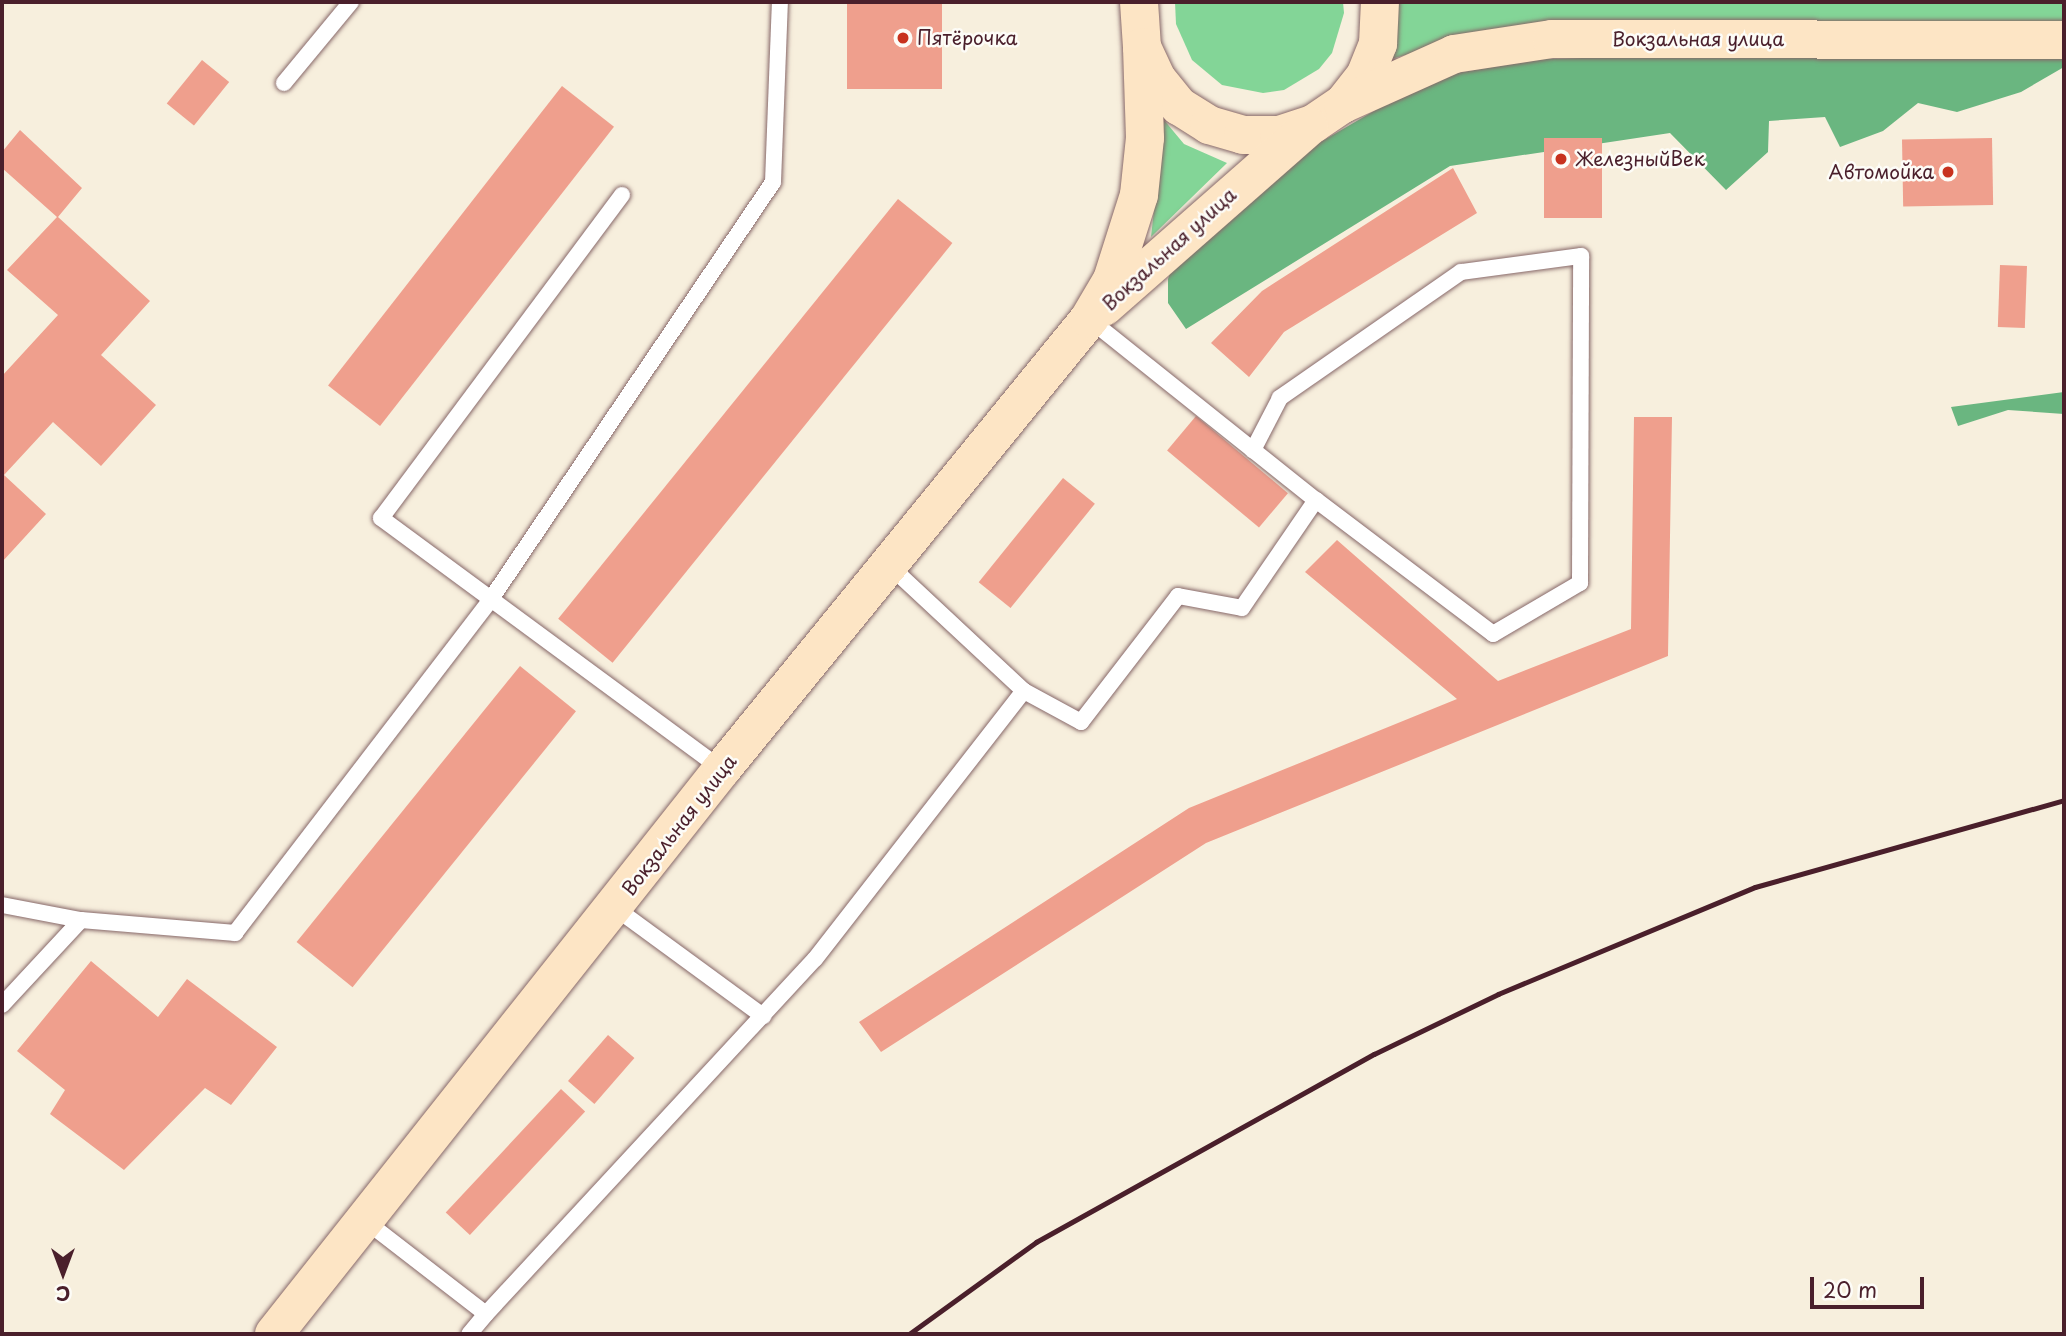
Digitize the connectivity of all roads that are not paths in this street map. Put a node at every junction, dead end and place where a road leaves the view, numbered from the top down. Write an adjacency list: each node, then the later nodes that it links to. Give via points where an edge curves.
1 (351, 2): 7 (lane)
2 (780, 2): 14 (lane, via 773,181)
3 (1139, 2): 6 (street, Вокзальная улица)
4 (1380, 2): 8 (street, via 1378,44 1365,76)
5 (2064, 40): 8 (street, Вокзальная улица, via 1552,39 1454,54)
6 (1142, 47): 8 (street, via 1164,88 1180,106 1209,125 1243,135 1279,135); 10 (street, Вокзальная улица, via 1145,138 1139,195 1112,280)
7 (284, 83)
8 (1328, 114): 10 (street, Вокзальная улица)
9 (622, 195): 14 (lane, via 381,517)
10 (1089, 319): 11 (lane); 13 (street, Вокзальная улица)
11 (1253, 450): 12 (lane); 12 (lane, via 1280,398 1461,272 1581,256 1580,583 1493,634)
12 (1317, 500): 15 (lane, via 1242,608 1178,596 1081,722)
13 (888, 565): 15 (lane); 16 (street, Вокзальная улица)
14 (491, 599): 16 (lane); 19 (lane, via 235,933)
15 (1024, 691): 21 (lane, via 815,959)
16 (722, 769): 18 (street, Вокзальная улица)
17 (2, 905): 19 (lane)
18 (614, 907): 21 (lane); 22 (street, Вокзальная улица)
19 (81, 920): 20 (lane)
20 (2, 1005)
21 (763, 1016): 23 (lane)
22 (367, 1222): 23 (lane); 24 (street, Вокзальная улица)
23 (486, 1314): 25 (lane)
24 (274, 1334)
25 (468, 1334)

